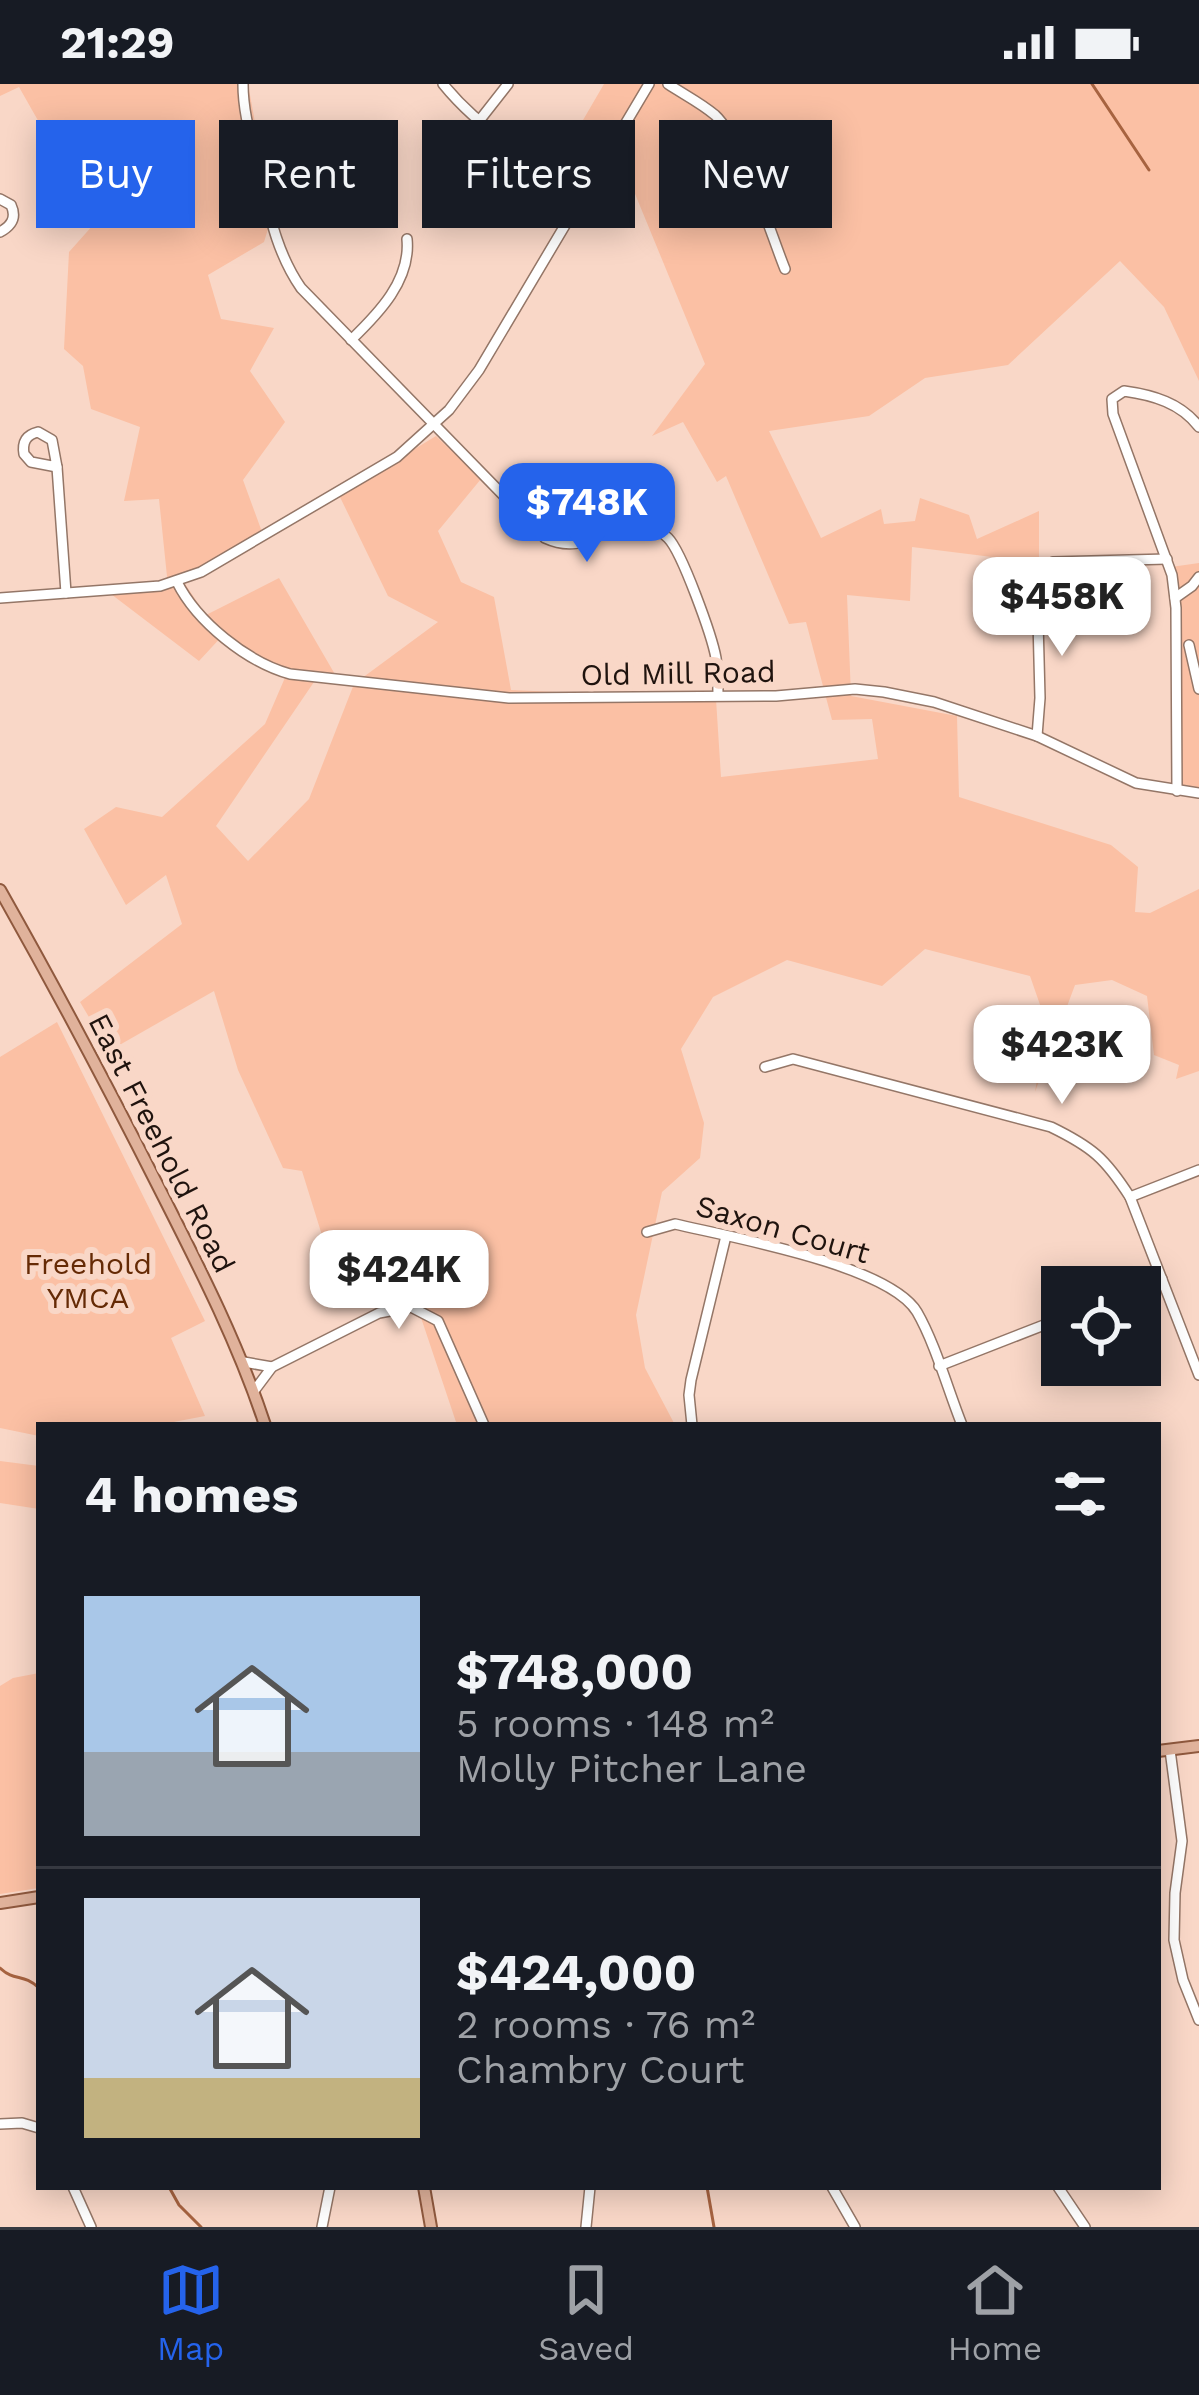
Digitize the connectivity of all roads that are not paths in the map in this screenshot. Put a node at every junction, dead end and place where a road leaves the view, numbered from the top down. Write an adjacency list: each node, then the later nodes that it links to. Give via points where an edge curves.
1 (243, 84): 14 (street, via 282,257)
2 (443, 84): 6 (street)
3 (508, 84): 7 (street)
4 (650, 84): 8 (street)
5 (668, 84): 13 (street, via 727,129)
6 (478, 120)
7 (480, 120)
8 (628, 120)
9 (0, 199): 11 (street, via 14,215)
10 (563, 228): 15 (street, via 479,370)
11 (0, 232)
12 (407, 239): 14 (street, via 404,271 388,300)
13 (785, 269)
14 (351, 340): 15 (street)
15 (434, 426): 20 (street, via 380,468); 26 (street, via 545,538 576,544 633,525 668,538 712,643)
16 (1199, 427): 18 (street, via 1177,406 1151,397 1124,391 1112,399)
17 (57, 466): 21 (street)
18 (1167, 559): 23 (street); 27 (street, via 1042,568)
19 (1199, 577): 23 (street)
20 (177, 582): 21 (street); 26 (street, Old Mill Road, via 239,649 290,674 509,698)
21 (66, 593): 22 (street)
22 (0, 598)
23 (1175, 598): 28 (street)
24 (1189, 645): 25 (street)
25 (1199, 688)
26 (718, 695): 27 (street, Old Mill Road, via 884,692)
27 (1037, 736): 28 (street, Old Mill Road, via 1125,779)
28 (1178, 791): 29 (street, Old Mill Road)
29 (1199, 793)
30 (0, 890): 38 (main road, East Freehold Road)
31 (765, 1067): 33 (street, via 793,1059 1051,1127 1091,1147)
32 (1199, 1170): 33 (street)
33 (1130, 1197): 36 (street)
34 (647, 1232): 35 (street, Saxon Court, via 675,1224)
35 (726, 1236): 39 (street, Saxon Court, via 860,1271 894,1289 915,1309); 45 (street, via 691,1380)
36 (1162, 1280): 41 (street)
37 (1041, 1326): 39 (street)
38 (244, 1362): 40 (street); 42 (main road, East Freehold Road)
39 (939, 1366): 46 (street, Saxon Court)
40 (272, 1367): 42 (street); 44 (street, via 379,1313 411,1307 438,1321)
41 (1199, 1375)
42 (254, 1390): 43 (main road, East Freehold Road)
43 (265, 1422)
44 (483, 1422)
45 (692, 1422)
46 (961, 1422)
47 (1199, 1746): 48 (main road)
48 (1164, 1751): 51 (street, via 1182,1841)
49 (36, 1897): 50 (main road)
50 (0, 1903)
51 (1174, 1940): 52 (street); 53 (street)
52 (1161, 1942)
53 (1199, 2020)
54 (0, 2124): 55 (street)
55 (36, 2127)
56 (74, 2190): 62 (street)
57 (329, 2190): 63 (street)
58 (424, 2190): 64 (main road)
59 (590, 2190): 65 (street)
60 (834, 2190): 66 (street)
61 (1060, 2190): 67 (street)
62 (92, 2227)
63 (322, 2227)
64 (430, 2227)
65 (586, 2227)
66 (855, 2227)
67 (1085, 2227)

